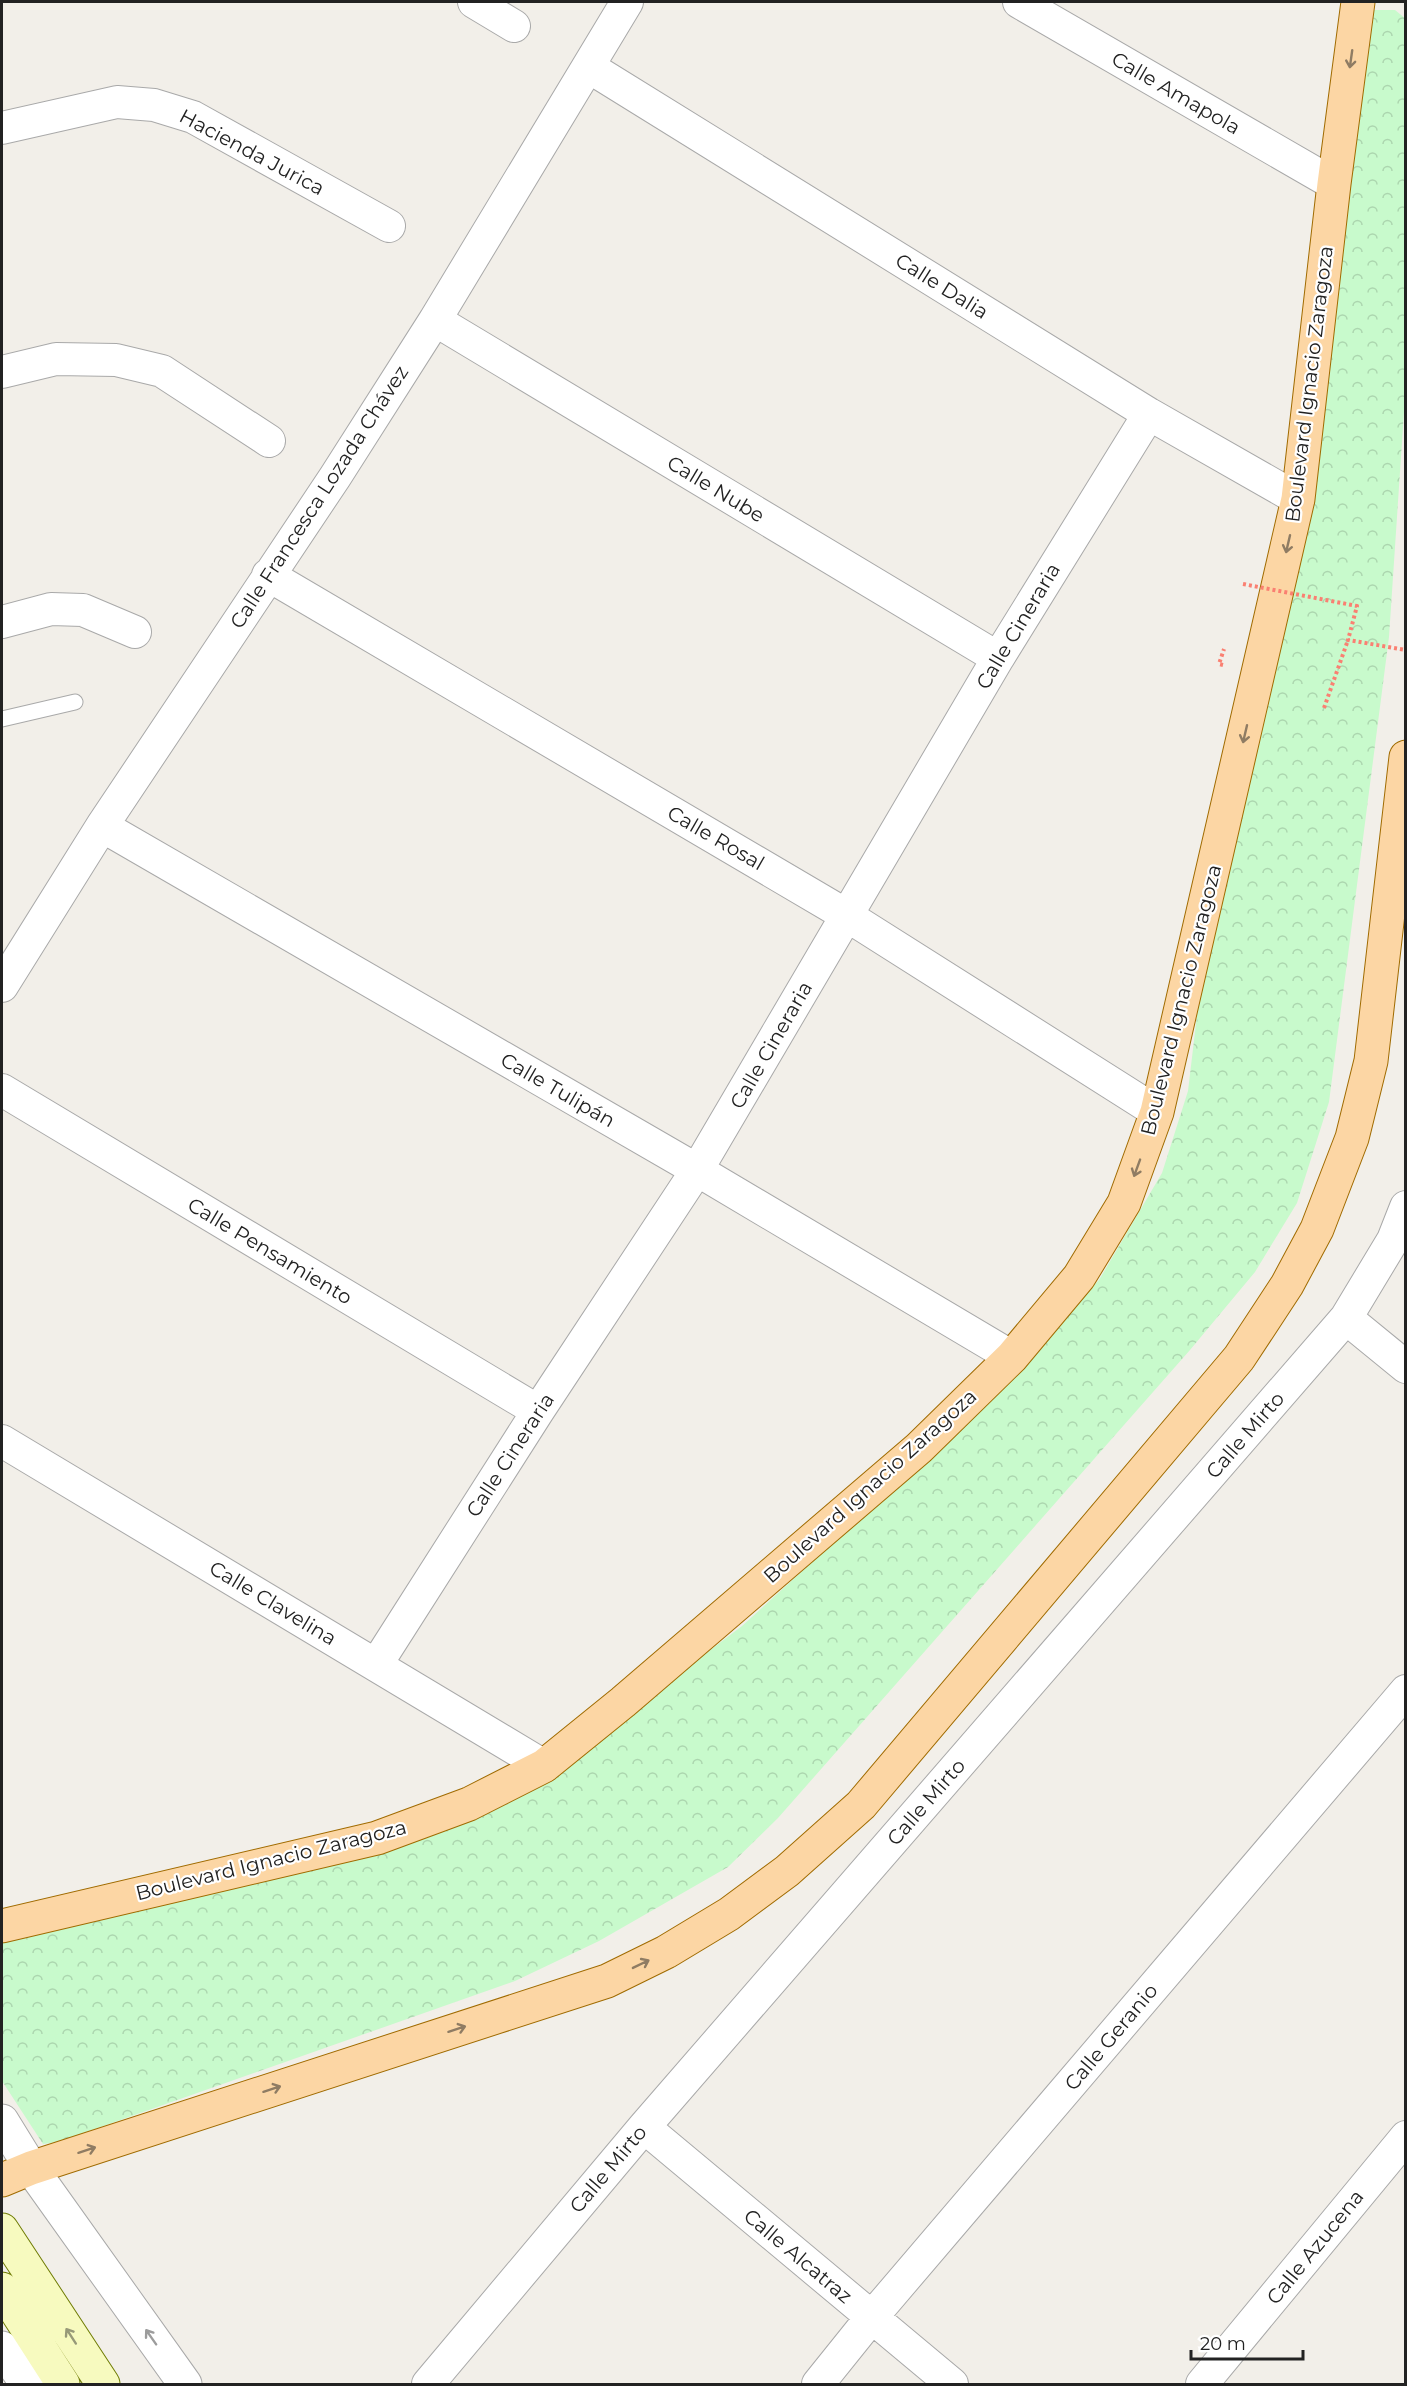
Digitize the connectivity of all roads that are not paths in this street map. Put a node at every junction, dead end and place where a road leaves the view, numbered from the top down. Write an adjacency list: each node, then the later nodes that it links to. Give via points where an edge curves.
1 (474, 2): 5 (street)
2 (627, 2): 6 (street, Calle Francesca Lozada Chávez)
3 (1018, 2): 8 (street, Calle Amapola)
4 (1359, 2): 8 (main road, Boulevard Ignacio Zaragoza, one-way to 8)
5 (514, 26)
6 (589, 67): 10 (street, Calle Francesca Lozada Chávez); 12 (street, Calle Dalia)
7 (2, 128): 9 (street, Hacienda Jurica, via 117,102 154,105 193,117)
8 (1334, 184): 14 (main road, Boulevard Ignacio Zaragoza)
9 (389, 226)
10 (435, 320): 15 (street, Calle Francesca Lozada Chávez); 18 (street, Calle Nube)
11 (2, 372): 13 (street, via 56,359 116,360 162,371)
12 (1149, 414): 14 (street, Calle Dalia); 18 (street, Calle Cineraria)
13 (269, 441)
14 (1298, 499): 26 (main road, Boulevard Ignacio Zaragoza, one-way to 26)
15 (268, 575): 22 (street, Calle Francesca Lozada Chávez); 23 (street, Calle Rosal)
16 (2, 622): 17 (street, via 51,609 83,610)
17 (135, 632)
18 (998, 658): 23 (street, Calle Cineraria)
19 (75, 702): 20 (lane)
20 (2, 719)
21 (1406, 757): 41 (main road, one-way to 21, via 607,1981 729,1914 787,1871 861,1805 1239,1358 1287,1285 1317,1229 1352,1138 1371,1061)
22 (102, 826): 24 (street, Calle Francesca Lozada Chávez); 27 (street, Calle Tulipán)
23 (846, 915): 26 (street, Calle Rosal); 27 (street, Calle Cineraria)
24 (2, 986)
25 (2, 1090): 32 (street, Calle Pensamiento)
26 (1157, 1112): 30 (main road, Boulevard Ignacio Zaragoza, one-way to 30, via 1124,1203 1079,1277)
27 (697, 1170): 30 (street, Calle Tulipán); 32 (street, Calle Cineraria)
28 (1406, 1207): 29 (street, Calle Mirto, via 1393,1240)
29 (1346, 1318): 31 (street); 39 (street, Calle Mirto)
30 (1012, 1357): 36 (main road, Boulevard Ignacio Zaragoza, via 919,1448)
31 (1406, 1367)
32 (538, 1411): 34 (street, Calle Cineraria)
33 (2, 1442): 34 (street, Calle Clavelina)
34 (376, 1665): 36 (street, Calle Clavelina)
35 (1406, 1691): 44 (street, Calle Geranio)
36 (544, 1766): 37 (main road, Boulevard Ignacio Zaragoza, via 470,1804 377,1838)
37 (2, 1926)
38 (2, 2121): 41 (street)
39 (644, 2127): 44 (street, Calle Alcatraz); 50 (street, Calle Mirto)
40 (1406, 2137): 53 (street, Calle Azucena)
41 (16, 2174): 49 (street, one-way to 41)
42 (2, 2230): 48 (main road, one-way to 42)
43 (2, 2289): 47 (main road)
44 (871, 2318): 51 (street, Calle Geranio); 52 (street, Calle Alcatraz)
45 (2, 2348): 46 (street)
46 (27, 2385)
47 (63, 2385)
48 (103, 2385)
49 (185, 2385)
50 (428, 2385)
51 (818, 2385)
52 (952, 2385)
53 (1202, 2385)

